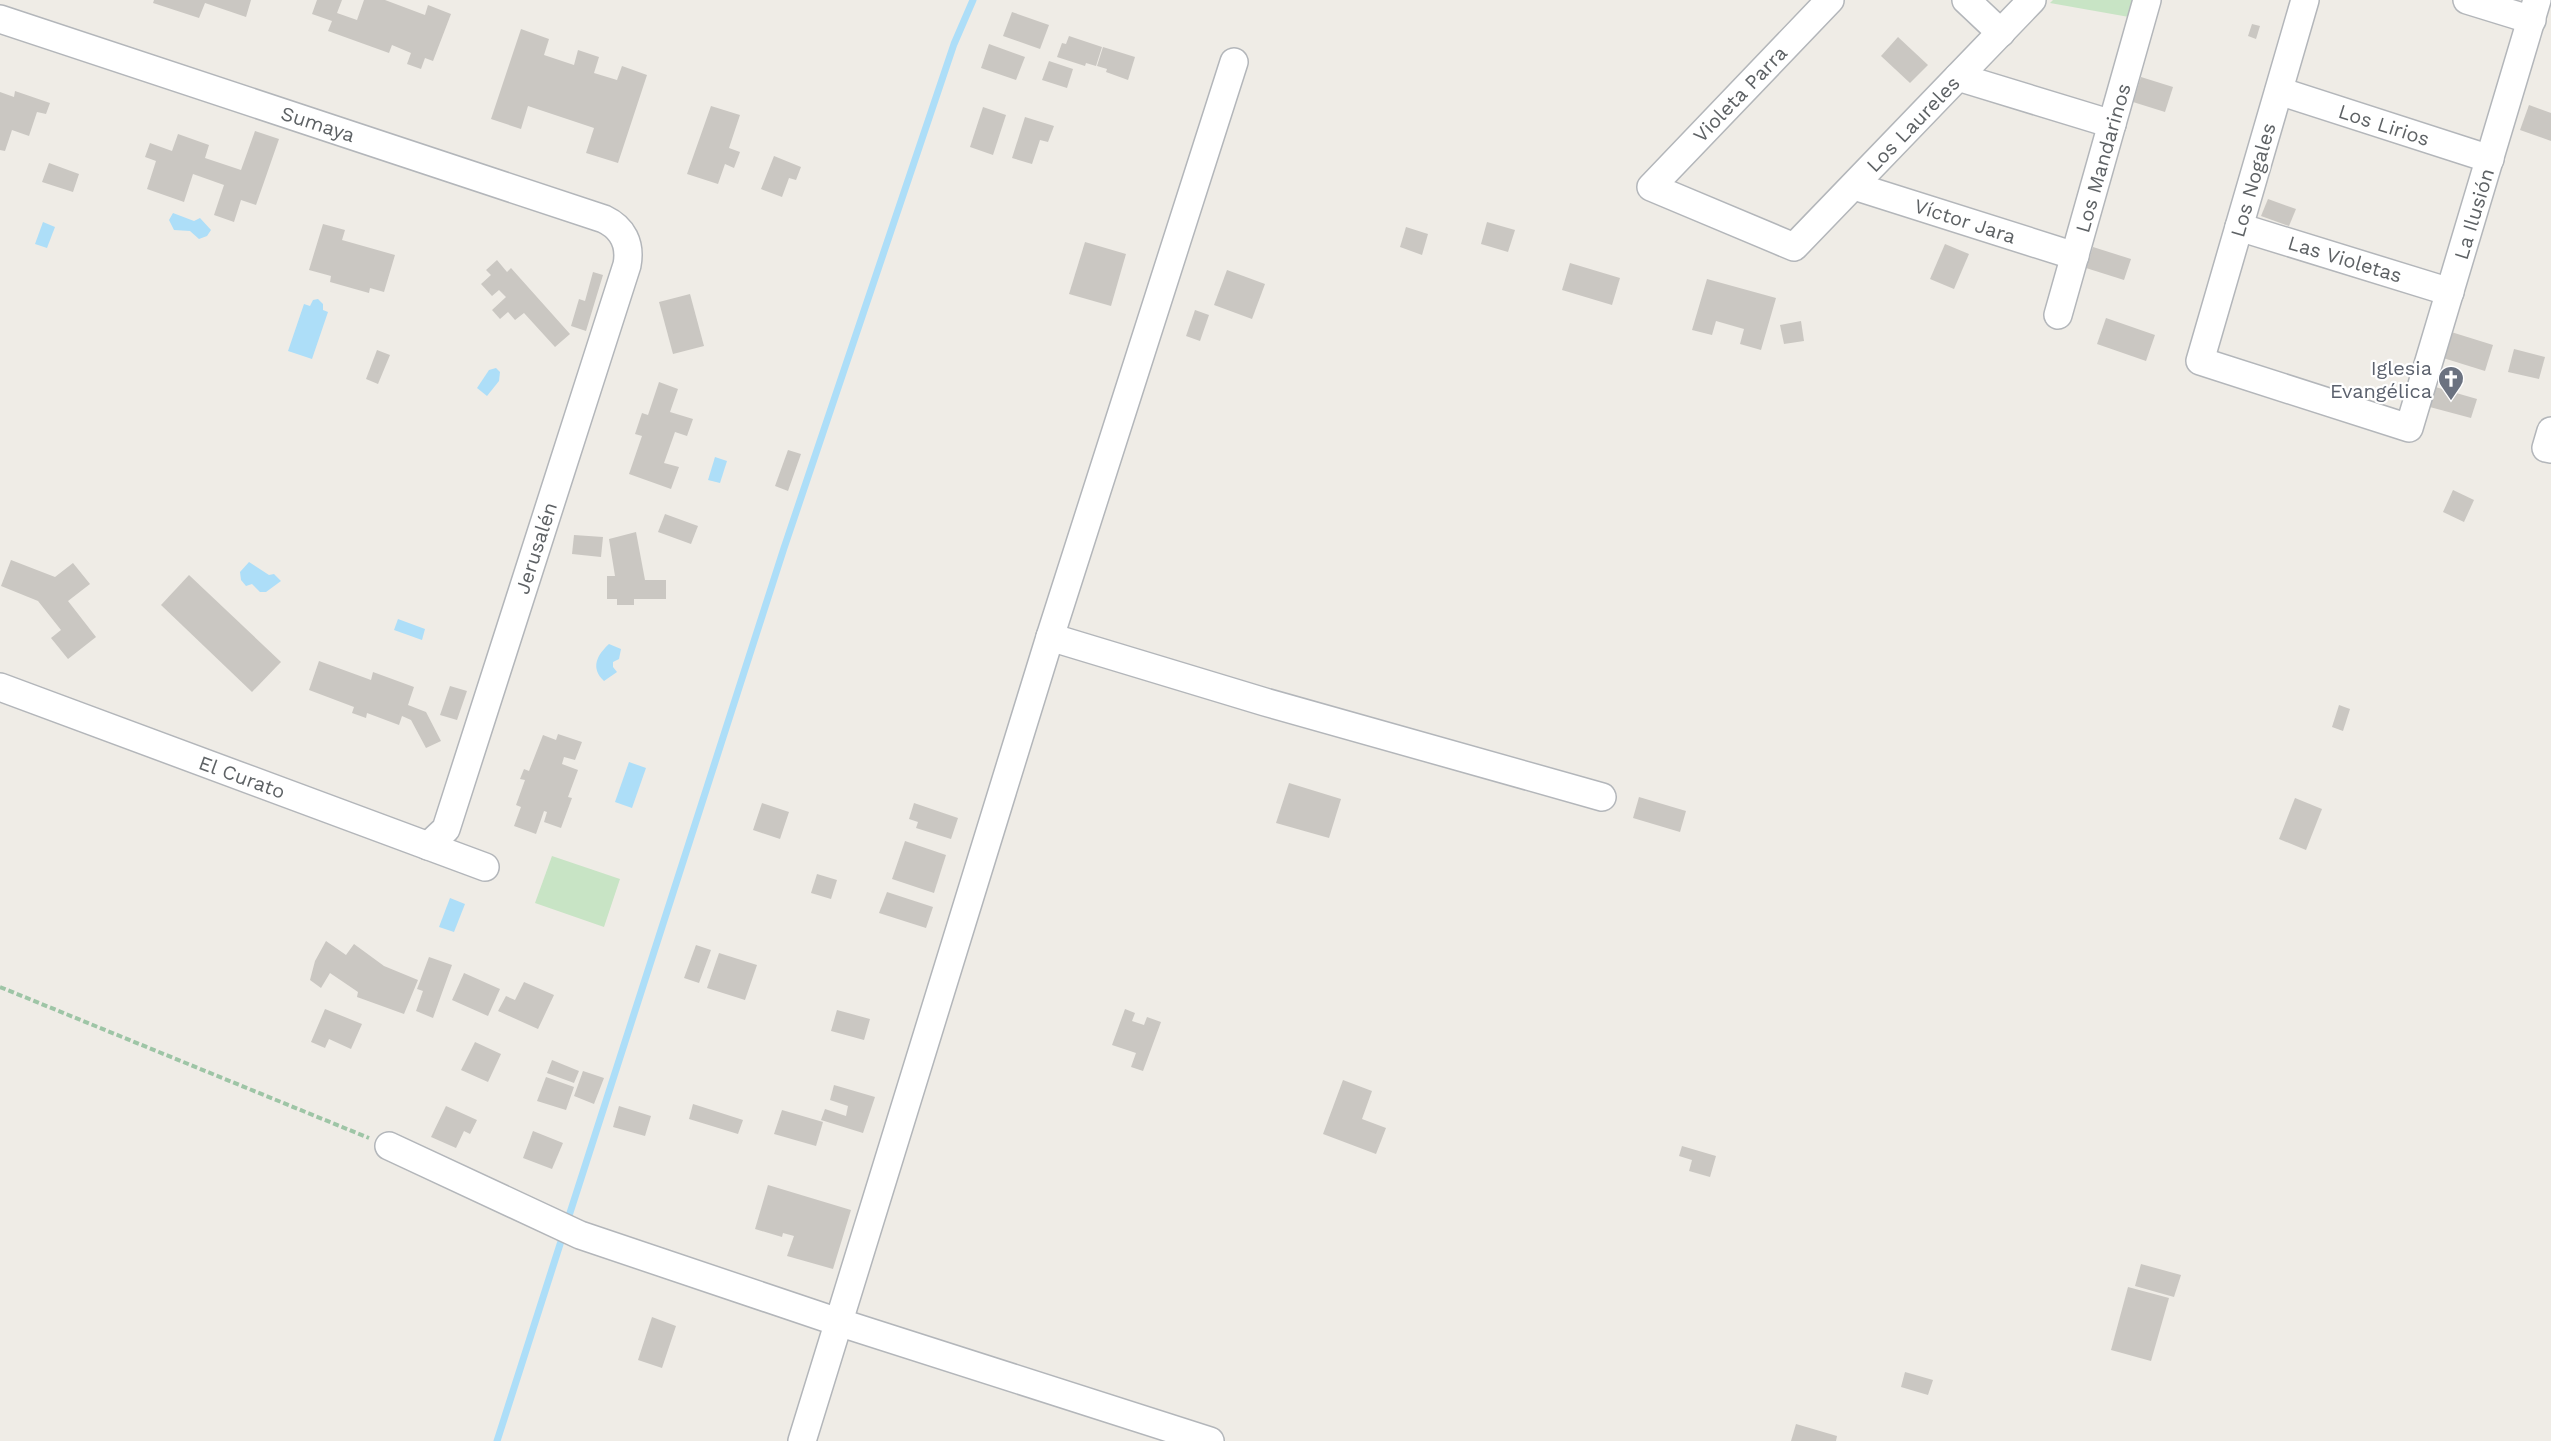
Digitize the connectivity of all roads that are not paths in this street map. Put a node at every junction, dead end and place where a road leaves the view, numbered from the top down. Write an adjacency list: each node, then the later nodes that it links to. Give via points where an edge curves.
1 (1830, 0): 18 (street, Violeta Parra, via 1651,187)
2 (1966, 0): 9 (street)
3 (2032, 0): 9 (street, Los Laureles)
4 (2147, 0): 13 (street, Los Mandarinos)
5 (2305, 0): 12 (street, Los Nogales)
6 (2467, 0): 7 (street)
7 (2534, 10): 14 (street, La Ilusión)
8 (0, 19): 17 (street, Sumaya, via 604,219 618,228)
9 (2001, 33): 11 (street, Los Laureles)
10 (1234, 62): 23 (street)
11 (1958, 77): 13 (street); 15 (street, Los Laureles)
12 (2279, 91): 14 (street, Los Lirios); 16 (street, Los Nogales)
13 (2112, 124): 19 (street, Los Mandarinos)
14 (2490, 159): 20 (street, La Ilusión)
15 (1854, 186): 18 (street, Los Laureles); 19 (street, Víctor Jara)
16 (2239, 227): 20 (street, Las Violetas); 22 (street, Los Nogales, via 2200,361)
17 (627, 243): 26 (street, Jerusalén, via 627,265 446,829)
18 (1794, 247)
19 (2075, 256): 21 (street, Los Mandarinos)
20 (2450, 292): 22 (street, La Ilusión)
21 (2058, 315)
22 (2409, 428)
23 (1050, 637): 25 (street); 29 (street)
24 (0, 687): 26 (street, El Curato)
25 (1602, 797)
26 (428, 846): 27 (street, El Curato)
27 (484, 867)
28 (389, 1146): 29 (street, via 580,1235)
29 (838, 1322): 30 (street); 31 (street)
30 (802, 1441)
31 (1210, 1441)

